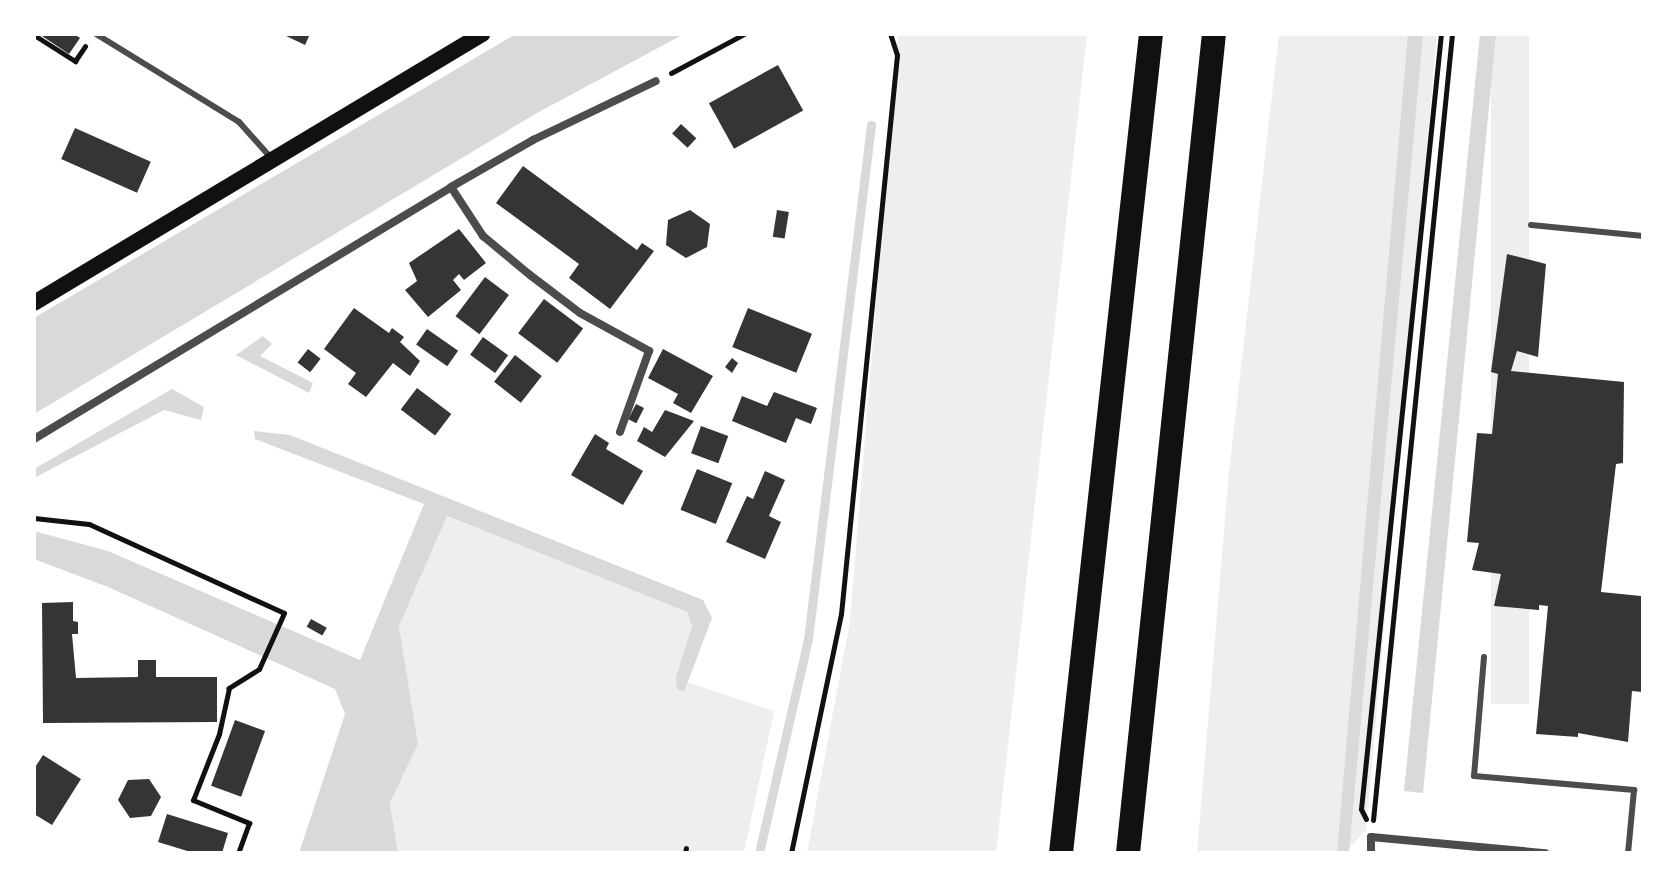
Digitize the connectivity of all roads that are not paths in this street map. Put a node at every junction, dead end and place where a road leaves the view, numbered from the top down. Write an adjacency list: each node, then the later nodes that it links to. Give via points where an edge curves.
1 (95, 34): 6 (lane, via 239,122)
2 (482, 34): 6 (main road)
3 (1151, 34): 14 (highway)
4 (1214, 34): 15 (highway)
5 (656, 81): 7 (street, via 533,140)
6 (274, 162): 10 (main road)
7 (451, 187): 11 (street, via 483,236 530,275 580,313 649,351); 12 (street)
8 (1531, 225): 9 (lane)
9 (1643, 236)
10 (34, 303)
11 (620, 432)
12 (34, 439)
13 (1484, 657): 18 (lane, via 1474,776 1634,790)
14 (1061, 853)
15 (1128, 853)
16 (1371, 853): 17 (street, via 1371,837)
17 (1545, 853)
18 (1628, 853)

